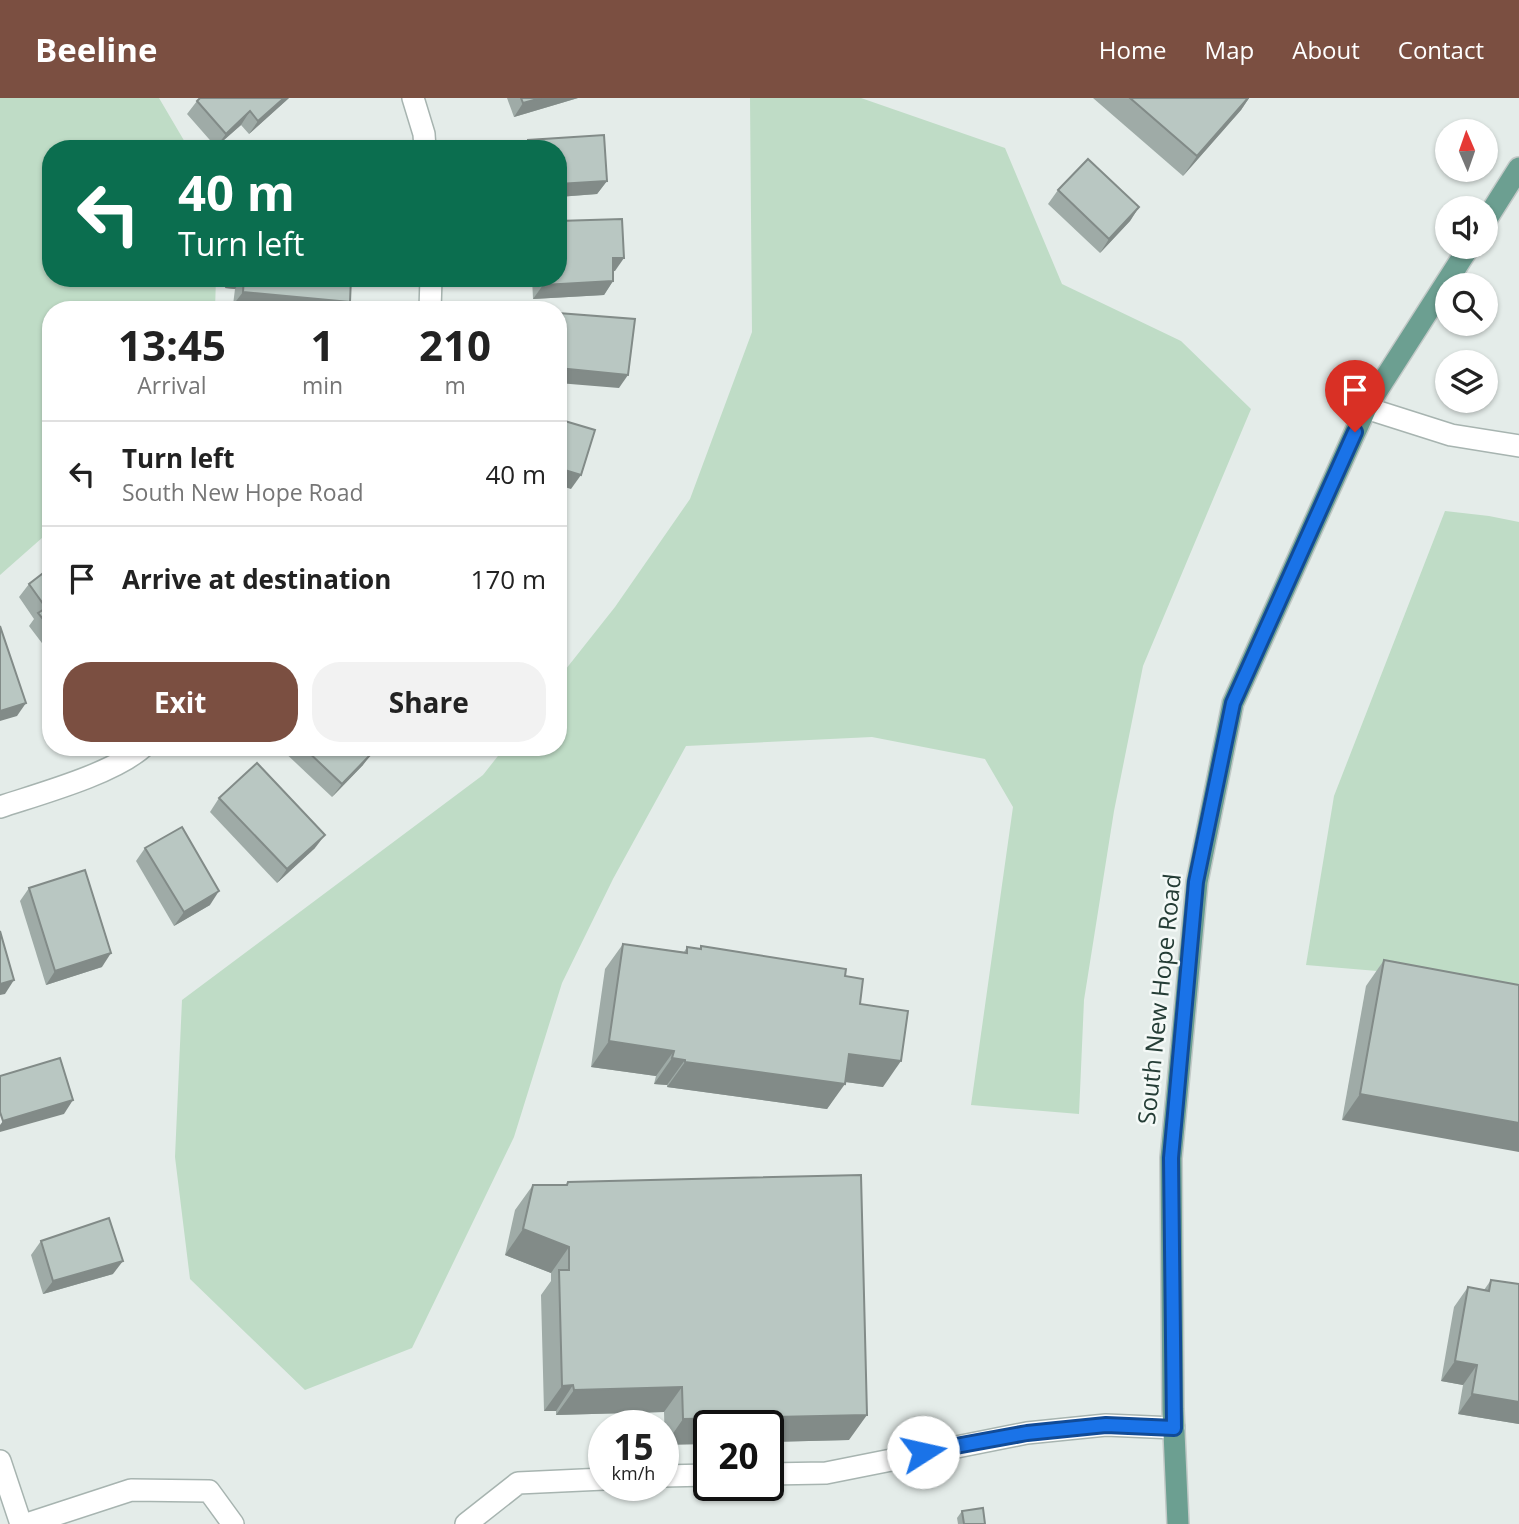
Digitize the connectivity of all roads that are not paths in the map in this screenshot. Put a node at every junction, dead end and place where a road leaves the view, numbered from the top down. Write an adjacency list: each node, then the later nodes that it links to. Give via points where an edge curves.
1 (413, 98): 2 (street)
2 (424, 140)
3 (1519, 168): 4 (main road)
4 (1498, 201)
5 (1461, 259): 6 (main road, South New Hope Road)
6 (1366, 408): 7 (street, via 1451,435); 10 (main road, South New Hope Road, via 1233,703 1196,882 1171,1158)
7 (1519, 446)
8 (133, 756): 9 (street)
9 (0, 807)
10 (1174, 1428): 12 (street, via 1106,1425 1027,1433 826,1473); 18 (main road, South New Hope Road)
11 (0, 1461): 14 (street)
12 (784, 1474)
13 (588, 1480): 17 (street, via 518,1483)
14 (21, 1524)
15 (27, 1524): 16 (street, via 131,1490 209,1491)
16 (233, 1524)
17 (466, 1524)
18 (1178, 1524)

